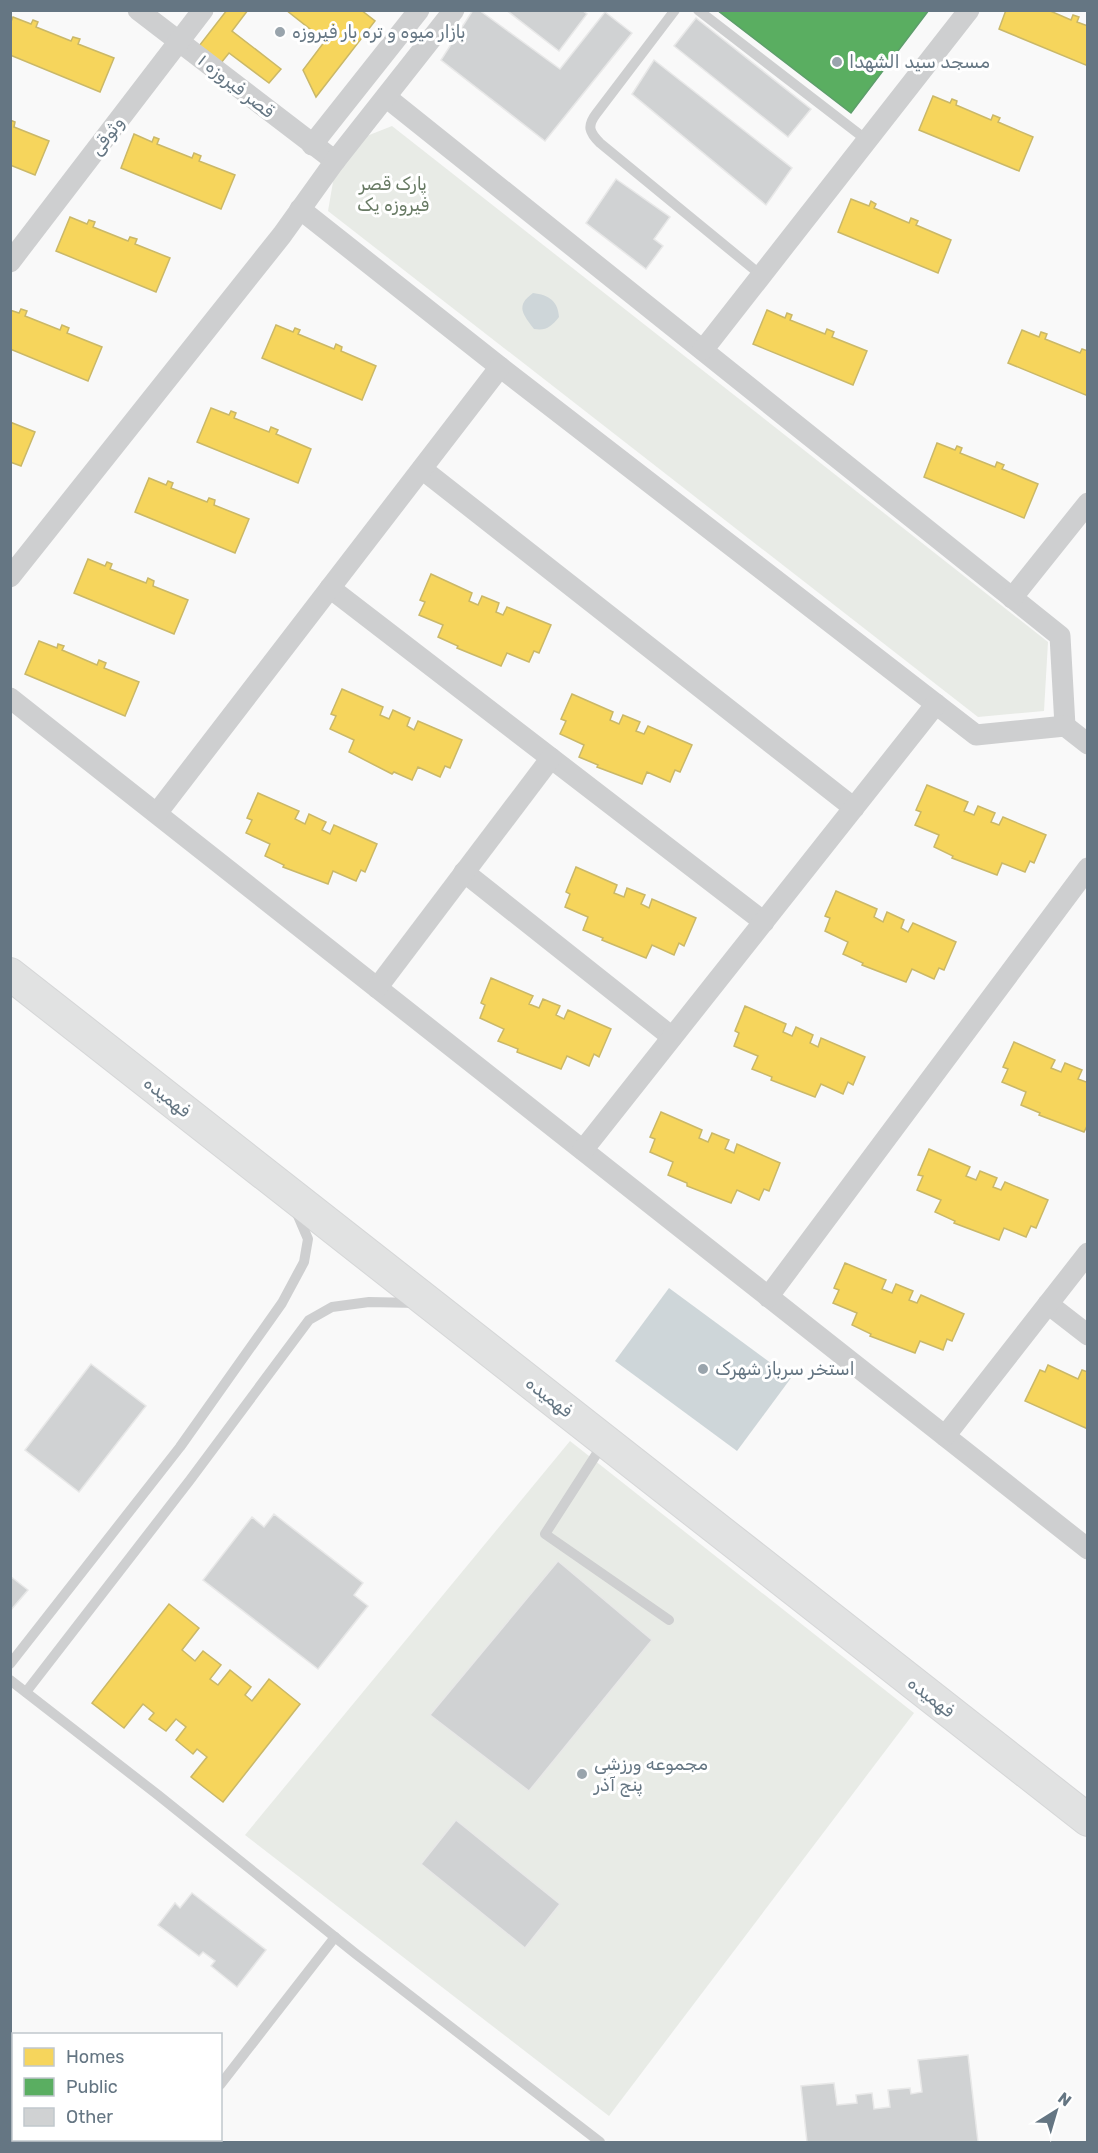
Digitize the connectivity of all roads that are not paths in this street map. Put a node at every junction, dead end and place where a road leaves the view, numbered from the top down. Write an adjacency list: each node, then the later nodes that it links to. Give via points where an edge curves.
1 (138, 10): 8 (street, قصر فیروزه ۱)
2 (203, 10): 8 (street, وثوقی)
3 (419, 10): 11 (street)
4 (454, 10): 9 (street)
5 (675, 10): 15 (lane, via 589,128 600,143)
6 (698, 10): 10 (lane)
7 (969, 10): 10 (street)
8 (178, 42): 11 (street, قصر فیروزه ۱); 14 (street, وثوقی)
9 (386, 97): 12 (street); 16 (street)
10 (868, 141): 15 (street)
11 (312, 145): 12 (street, قصر فیروزه ۱)
12 (335, 161): 13 (street)
13 (300, 209): 17 (street); 20 (street)
14 (10, 262)
15 (762, 276): 16 (street)
16 (703, 351): 22 (street)
17 (500, 367): 18 (street); 24 (street)
18 (422, 469): 21 (street); 28 (street)
19 (1088, 503): 22 (street)
20 (10, 577)
21 (330, 588): 27 (street); 29 (street)
22 (1012, 598): 25 (street, via 1060,636)
23 (10, 698): 29 (street)
24 (936, 704): 25 (street, via 976,735); 28 (street)
25 (1065, 726): 26 (street)
26 (1088, 744)
27 (550, 758): 31 (street); 32 (street)
28 (854, 808): 32 (street)
29 (157, 813): 34 (street)
30 (1088, 868): 39 (street)
31 (464, 872): 34 (street); 35 (street)
32 (764, 922): 35 (street)
33 (10, 974): 37 (main road, فهمیده)
34 (377, 988): 36 (street)
35 (672, 1037): 36 (street)
36 (583, 1150): 39 (street)
37 (288, 1192): 40 (main road, فهمیده); 47 (lane, via 308,1239 304,1262 282,1303 180,1447)
38 (1088, 1253): 41 (street)
39 (768, 1297): 43 (street)
40 (430, 1304): 44 (main road, فهمیده); 49 (lane, via 369,1302 332,1307 309,1320)
41 (1048, 1304): 42 (street); 43 (street)
42 (1088, 1335)
43 (945, 1436): 45 (street)
44 (605, 1441): 46 (lane, via 545,1534); 50 (main road, فهمیده)
45 (1088, 1550)
46 (669, 1620)
47 (10, 1664)
48 (10, 1680): 49 (lane)
49 (26, 1692): 51 (lane)
50 (1081, 1815)
51 (335, 1937): 52 (lane); 53 (lane)
52 (222, 2082)
53 (600, 2142)

